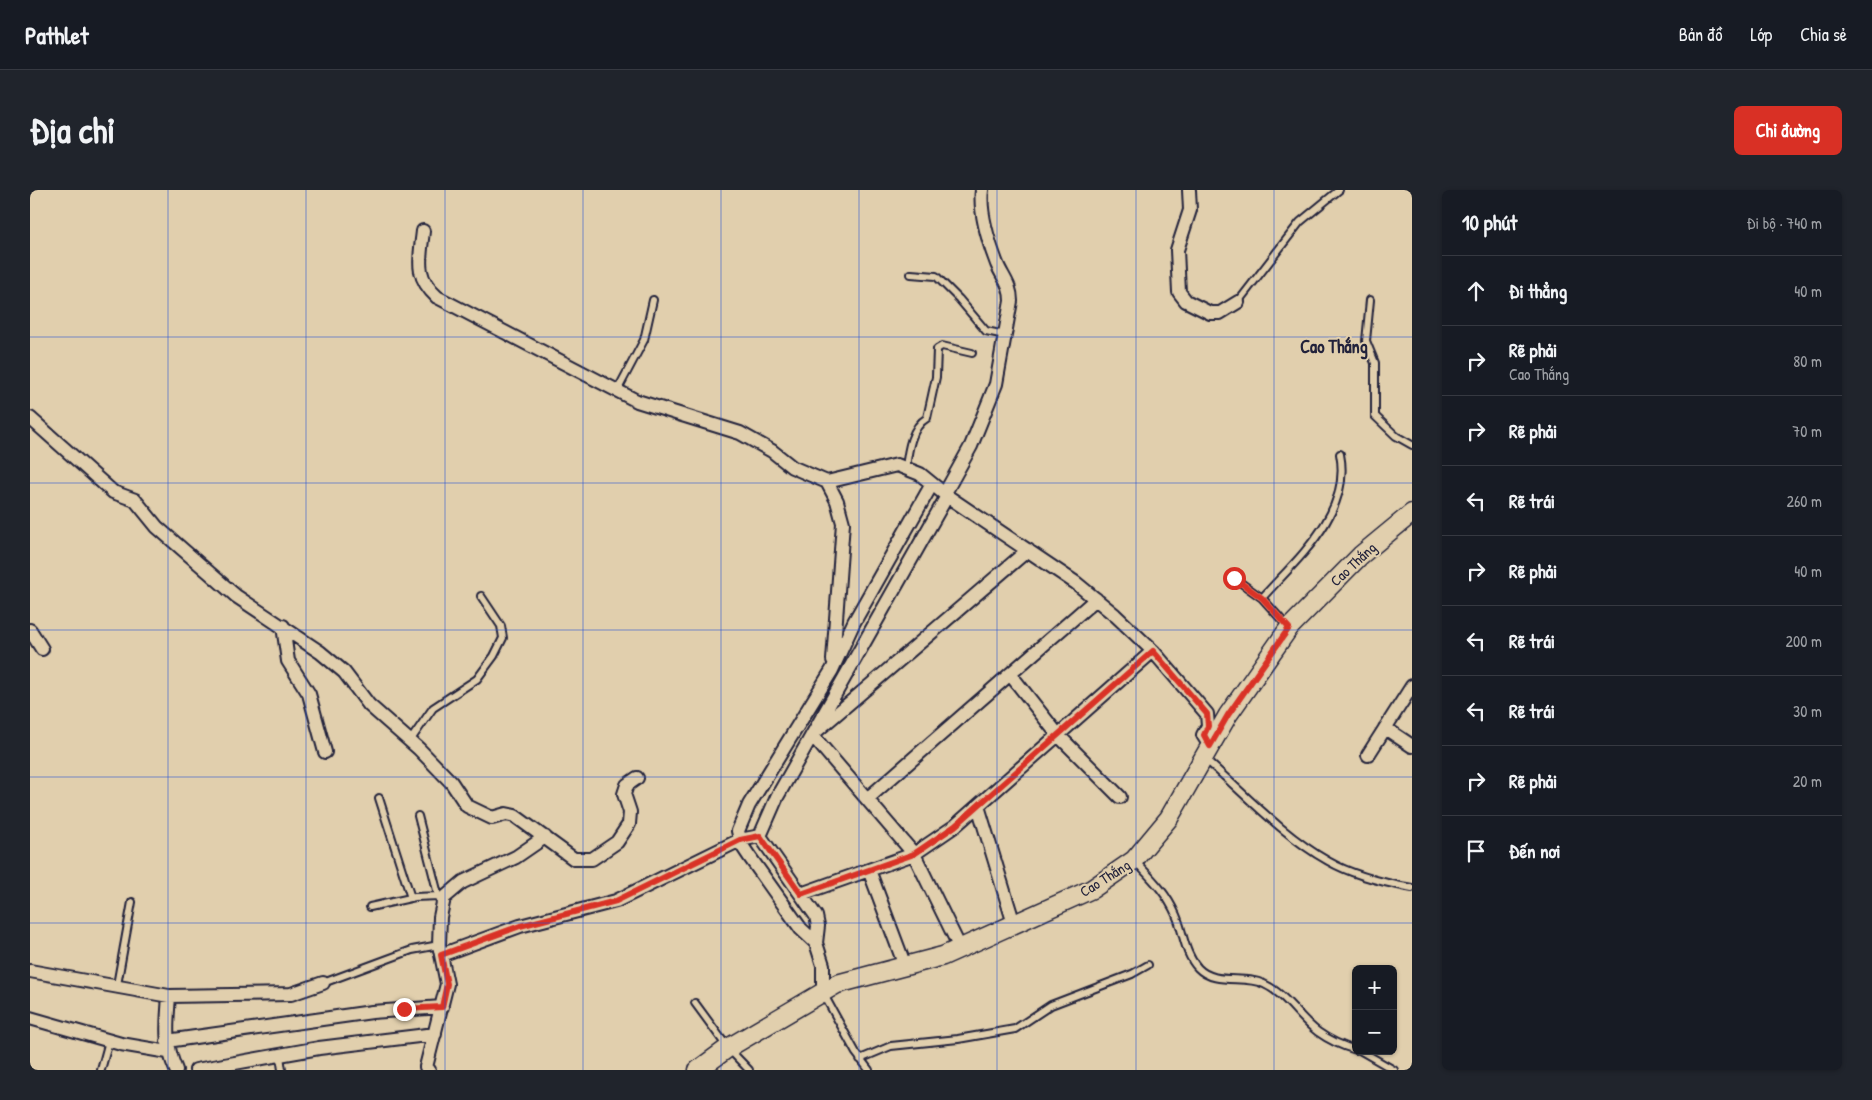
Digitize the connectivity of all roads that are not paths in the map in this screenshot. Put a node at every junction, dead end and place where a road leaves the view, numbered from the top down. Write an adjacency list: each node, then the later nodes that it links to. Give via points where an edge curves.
1 (982, 190): 9 (street, via 988,232 998,266 1011,291)
2 (1189, 190): 8 (street, via 1190,210 1177,250 1179,292 1186,301 1210,313 1220,313)
3 (1339, 190): 8 (lane, via 1300,222)
4 (423, 231): 11 (street, via 419,269 427,288 437,297)
5 (911, 274): 9 (lane, via 936,276 986,331)
6 (653, 300): 11 (lane, via 644,340)
7 (1370, 300): 13 (lane, via 1366,341 1375,363 1376,416 1396,436)
8 (1238, 302)
9 (1005, 335): 18 (street, via 996,384 971,446)
10 (972, 353): 15 (lane, via 942,346 937,349 936,378 927,418 909,446)
11 (616, 391): 16 (street, via 637,401 740,433 792,466)
12 (30, 418): 25 (street, via 114,492 135,500 157,527 236,596)
13 (1412, 445)
14 (1340, 454): 23 (lane, via 1343,469 1335,506 1312,544)
15 (906, 468): 16 (street, via 897,465 884,467); 17 (street)
16 (827, 482): 30 (street, via 838,501 843,523)
17 (932, 484): 18 (street); 30 (street, via 854,622)
18 (946, 494): 20 (street); 34 (street)
19 (1412, 513): 26 (main road, Cao Thắng, via 1361,555)
20 (1028, 550): 24 (street); 34 (street)
21 (1234, 578): 23 (lane)
22 (481, 596): 36 (lane, via 501,626 503,638 476,679 434,708)
23 (1262, 598): 26 (lane)
24 (1096, 600): 29 (street); 31 (street)
25 (283, 626): 36 (street, via 344,672 369,704); 38 (street, via 288,661 309,694)
26 (1289, 628): 39 (main road, Cao Thắng, via 1228,715)
27 (30, 630): 28 (street)
28 (42, 649)
29 (1153, 651): 35 (street); 39 (street, via 1207,714 1208,726 1204,735)
30 (832, 670): 49 (street, via 749,805 738,831)
31 (1010, 674): 35 (street); 44 (street)
32 (1412, 686): 33 (street)
33 (1385, 728): 37 (street); 40 (street)
34 (812, 735): 44 (street); 47 (street, via 777,797)
35 (1058, 735): 42 (street); 45 (street)
36 (410, 741): 48 (street, via 451,782 467,806 492,818 506,814 515,816)
37 (1412, 746)
38 (325, 752)
39 (1207, 752): 51 (main road, Cao Thắng, via 1169,818); 53 (lane, via 1275,822 1329,862)
40 (1368, 755)
41 (637, 778): 48 (street, via 627,785 624,794 630,812 629,824 624,834 608,849 592,859 574,859)
42 (1120, 797)
43 (379, 798): 55 (lane)
44 (867, 799): 50 (street)
45 (978, 806): 50 (street); 59 (street)
46 (418, 816): 57 (lane)
47 (760, 836): 49 (street); 54 (street)
48 (545, 837): 57 (street, via 516,857 463,882)
49 (740, 840): 60 (street, via 800,929); 62 (street, via 616,901)
50 (914, 854): 52 (street); 61 (street)
51 (1134, 860): 59 (main road, Cao Thắng, via 1092,889); 77 (lane, via 1164,892 1177,917 1187,950 1199,969 1215,978 1263,983 1285,999 1317,1032)
52 (869, 870): 54 (street); 64 (street)
53 (1412, 888)
54 (801, 894): 60 (street, via 816,916)
55 (411, 898): 57 (lane); 58 (lane)
56 (132, 902): 67 (lane)
57 (440, 902): 62 (street)
58 (370, 907)
59 (1014, 924): 61 (main road, Cao Thắng)
60 (816, 943): 68 (street, via 823,965)
61 (960, 948): 64 (main road, Cao Thắng)
62 (440, 950): 66 (lane, via 412,950); 71 (street, via 447,984)
63 (1148, 964): 80 (lane, via 1132,974 1051,1005 1015,1029 892,1046)
64 (905, 966): 68 (main road, Cao Thắng, via 837,984)
65 (30, 970): 67 (street)
66 (322, 983): 69 (street, via 291,994)
67 (117, 985): 69 (street)
68 (823, 992): 76 (main road, Cao Thắng); 80 (lane)
69 (169, 996): 75 (street)
70 (695, 1003): 76 (lane)
71 (442, 1007): 73 (street); 75 (street, via 364,1014)
72 (30, 1018): 74 (street)
73 (435, 1034): 79 (street); 85 (street, via 426,1067)
74 (109, 1041): 75 (street); 81 (lane)
75 (167, 1046): 82 (street)
76 (728, 1048): 86 (main road, Cao Thắng); 87 (lane)
77 (1352, 1049)
78 (1367, 1055): 89 (lane)
79 (280, 1056): 83 (street); 84 (lane)
80 (860, 1059): 88 (lane)
81 (101, 1070)
82 (176, 1070)
83 (196, 1070)
84 (282, 1070)
85 (429, 1070)
86 (698, 1070)
87 (748, 1070)
88 (869, 1070)
89 (1394, 1070)

